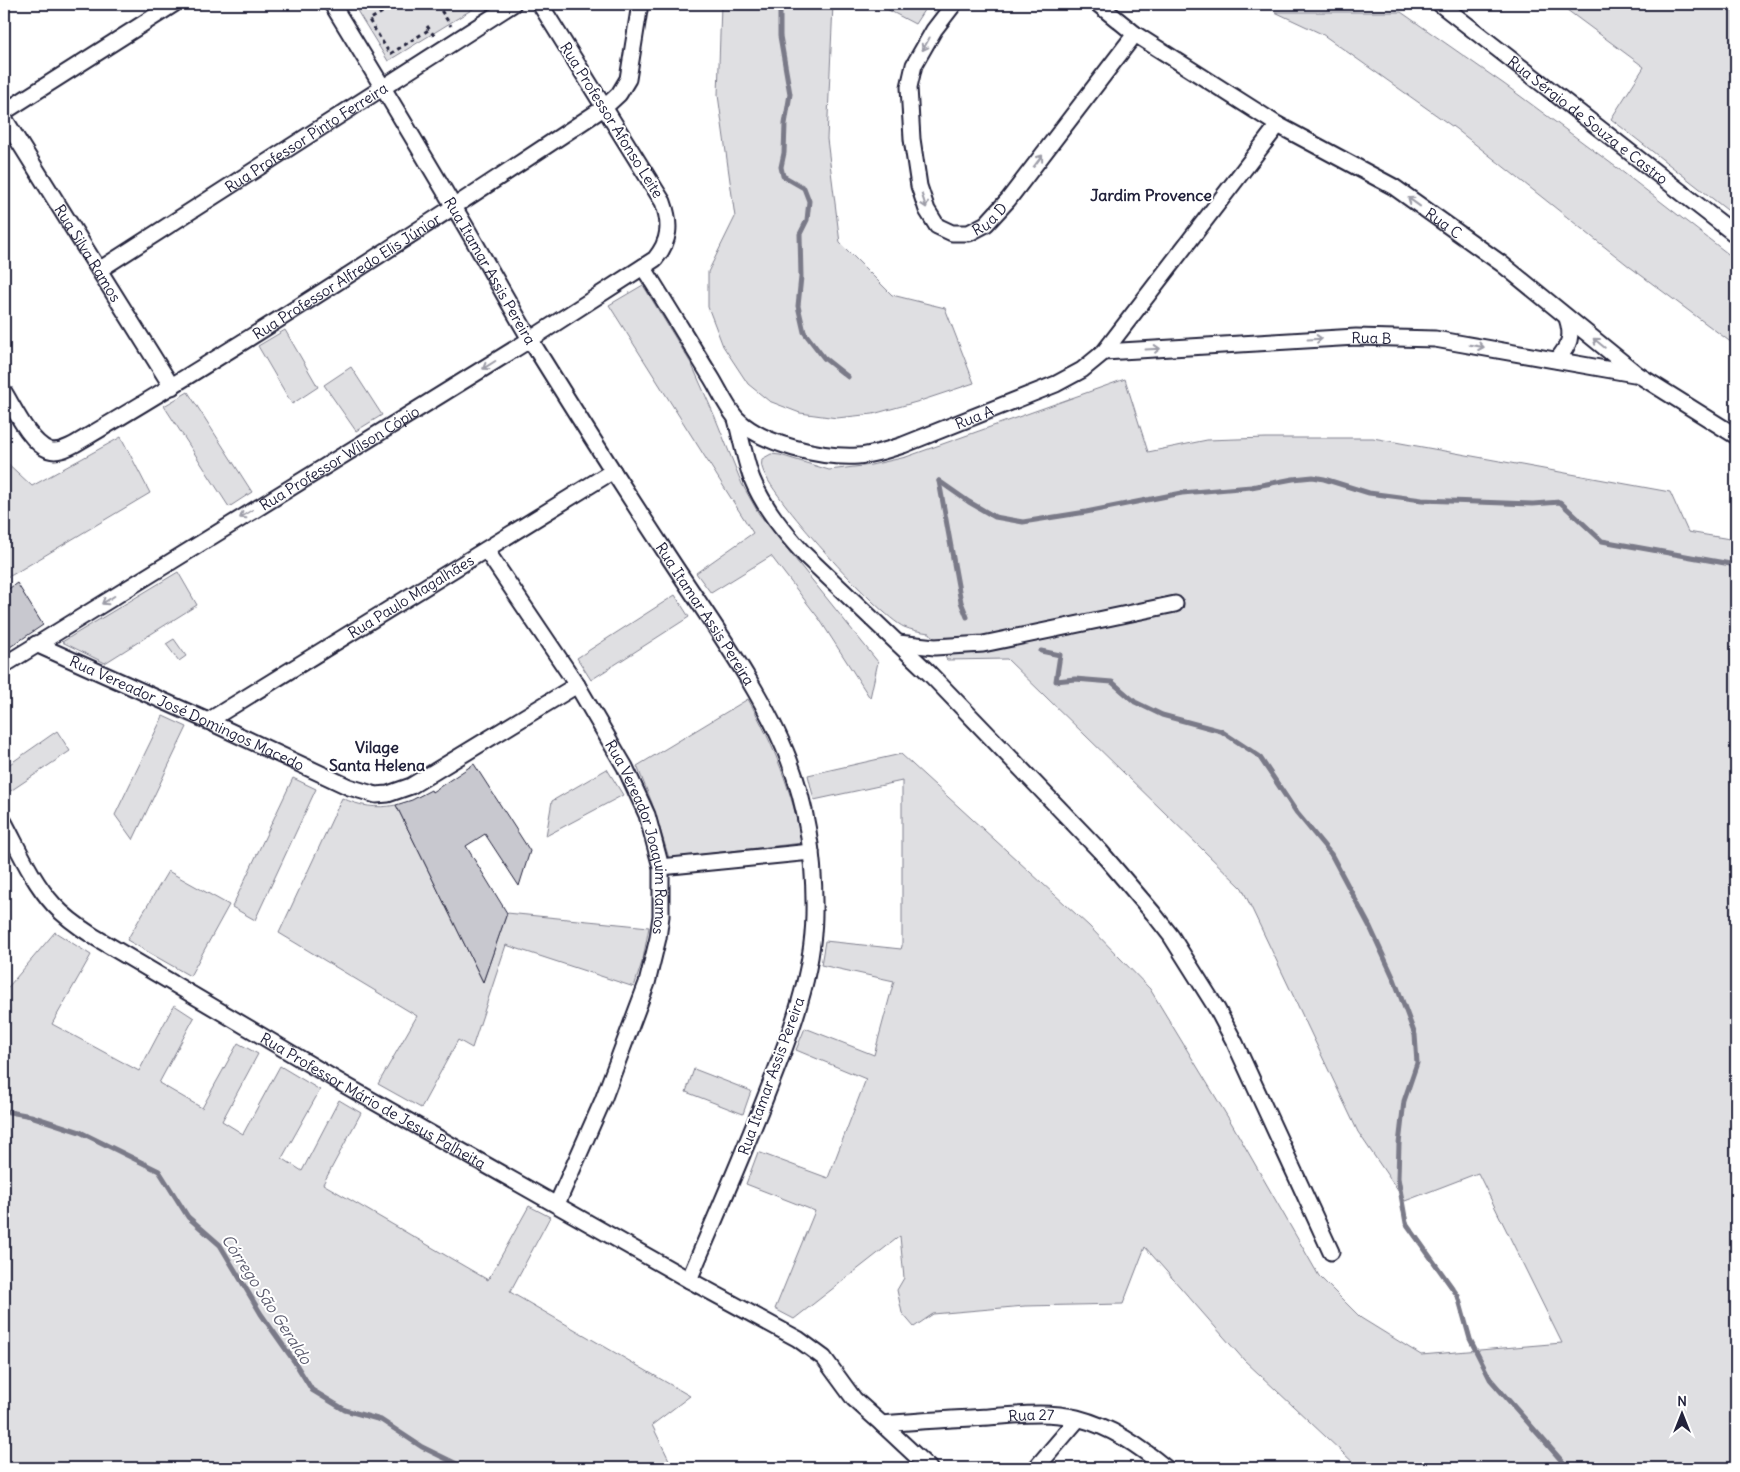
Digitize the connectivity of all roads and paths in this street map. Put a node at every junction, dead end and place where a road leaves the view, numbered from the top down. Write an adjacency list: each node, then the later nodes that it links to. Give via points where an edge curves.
1 (174, 4): 18 (street)
2 (332, 4): 16 (street, Rua Itamar Assis Pereira)
3 (394, 4): 14 (path, via 369,20 390,54 428,28)
4 (437, 4): 11 (path, via 451,27)
5 (513, 4): 16 (street, Rua Professor Pinto Ferreira)
6 (540, 4): 17 (street, Rua Professor Afonso Leite)
7 (640, 4): 17 (street, Rua Professor Alfredo Elis Júnior, via 628,78 619,94)
8 (954, 4): 13 (street, Rua D, one-way to 13, via 914,65 909,87 919,186 927,210 937,226 952,233 969,233 986,224 1008,200)
9 (1098, 4): 13 (street, Rua C)
10 (1440, 4): 22 (street, Rua Sérgio de Souza e Castro)
11 (459, 22)
12 (443, 32): 14 (path)
13 (1135, 34): 20 (street, Rua C)
14 (435, 37): 15 (path)
15 (427, 42)
16 (382, 87): 21 (street, Rua Itamar Assis Pereira); 25 (street, Rua Professor Pinto Ferreira)
17 (604, 107): 21 (street, Rua Professor Alfredo Elis Júnior); 23 (street, Rua Professor Afonso Leite, via 663,202 668,220)
18 (4, 112)
19 (4, 118): 25 (street, Rua Silva Ramos)
20 (1278, 125): 26 (street, Rua C, one-way to 20, via 1502,264 1394,187); 28 (street, Rua A)
21 (454, 207): 27 (street, Rua Itamar Assis Pereira); 31 (street, Rua Professor Alfredo Elis Júnior)
22 (1736, 235)
23 (666, 242): 24 (street, Rua Professor Wilson Cópio, via 655,259)
24 (643, 267): 27 (street, Rua Professor Wilson Cópio); 33 (street, Rua A)
25 (99, 270): 31 (street, Rua Silva Ramos)
26 (1567, 318): 29 (street, via 1572,331 1568,347); 30 (street, Rua C, one-way to 26)
27 (530, 339): 35 (street, Rua Itamar Assis Pereira); 39 (street, Rua Professor Wilson Cópio, one-way to 39)
28 (1104, 352): 29 (street, Rua B, one-way to 29, via 1356,337 1436,339); 33 (street, Rua A, via 1082,370 1056,384 903,445 860,456 838,456 794,448 762,435)
29 (1557, 360): 30 (street, Rua B)
30 (1636, 374): 34 (street, Rua C)
31 (172, 386): 32 (street, Rua Professor Alfredo Elis Júnior, via 64,450 41,446)
32 (4, 392)
33 (736, 419): 38 (street, via 752,478 776,521 805,555)
34 (1736, 436)
35 (613, 471): 36 (street, Rua Paulo Magalhães); 44 (street, Rua Itamar Assis Pereira, via 740,667 776,731 798,786)
36 (486, 550): 41 (street, Rua Vereador Joaquim Ramos); 42 (street, Rua Paulo Magalhães)
37 (1175, 604): 38 (street, via 983,644 935,647)
38 (898, 643): 47 (street, via 1100,851 1171,936 1235,1043)
39 (36, 644): 40 (street, Rua Professor Wilson Cópio); 42 (street, Rua Vereador José Domingos Macedo)
40 (4, 665)
41 (577, 685): 42 (street, Rua Vereador José Domingos Macedo, via 411,786 388,794 376,795 349,787); 45 (street, Rua Vereador Joaquim Ramos, via 633,782)
42 (208, 721)
43 (4, 822): 46 (street, Rua Professor Mário de Jesus Palheita, via 41,890 69,920 343,1084)
44 (811, 852): 45 (street); 48 (street, Rua Itamar Assis Pereira, via 812,945 794,1022)
45 (661, 867): 46 (street, Rua Vereador Joaquim Ramos, via 661,916 647,983 603,1100)
46 (557, 1204): 48 (street, Rua Professor Mário de Jesus Palheita)
47 (1331, 1252)
48 (689, 1280): 50 (street, Rua Professor Mário de Jesus Palheita, via 798,1340 824,1358 854,1399)
49 (1078, 1418): 50 (street, Rua 27, via 1025,1414); 52 (street); 53 (street, Rua 27, via 1120,1435)
50 (882, 1424): 51 (street)
51 (929, 1468)
52 (1036, 1468)
53 (1166, 1468)

